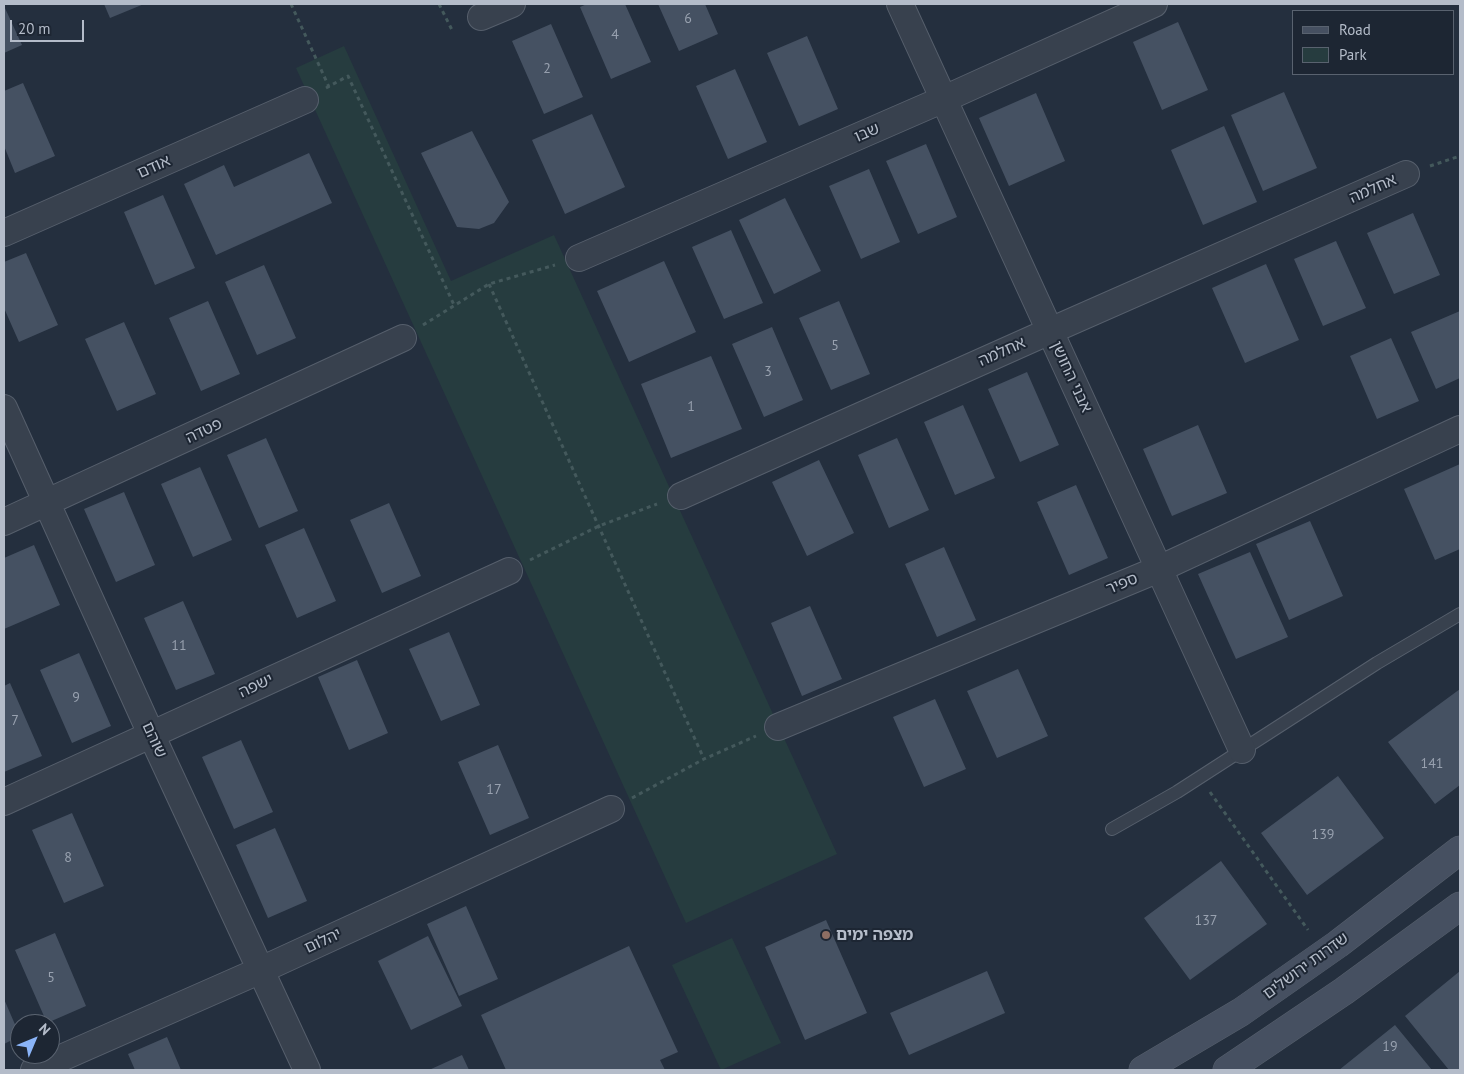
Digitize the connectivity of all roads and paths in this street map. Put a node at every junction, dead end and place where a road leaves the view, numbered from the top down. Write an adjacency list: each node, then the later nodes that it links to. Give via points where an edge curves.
1 (291, 4): 9 (path)
2 (439, 4): 7 (path)
3 (512, 4): 6 (street)
4 (900, 4): 10 (street, אבני החושן)
5 (1154, 4): 10 (street, שבו)
6 (481, 17)
7 (452, 30)
8 (348, 76): 17 (path)
9 (329, 86)
10 (944, 99): 15 (street, שבו); 18 (street, אבני החושן)
11 (305, 100): 14 (street, אודם)
12 (1460, 156): 13 (path)
13 (1406, 174): 18 (street, אחלמה)
14 (4, 233)
15 (579, 258): 16 (path)
16 (489, 284): 17 (path); 25 (path)
17 (454, 305): 19 (path)
18 (1050, 331): 22 (street, אחלמה); 26 (street, אבני החושן)
19 (403, 338): 23 (street, פטדה)
20 (4, 408): 23 (street, שוהם)
21 (1460, 429): 26 (street, ספיר)
22 (681, 496): 25 (path)
23 (46, 503): 24 (street, פטדה); 30 (street, שוהם)
24 (4, 522)
25 (599, 526): 27 (path); 32 (path)
26 (1159, 569): 29 (street, ספיר); 31 (street, אבני החושן)
27 (509, 571): 30 (street, ישפה)
28 (1460, 614): 31 (lane)
29 (778, 727): 32 (path)
30 (151, 734): 34 (street, ישפה); 40 (street, שוהם)
31 (1242, 750): 33 (lane)
32 (704, 759): 35 (path)
33 (1200, 777): 36 (lane); 39 (path)
34 (4, 802)
35 (612, 809): 40 (street, יהלום)
36 (1112, 829)
37 (1460, 850): 43 (main road, שדרות ירושלים, via 1338,944 1241,1012)
38 (1460, 906): 44 (main road, via 1344,991)
39 (1308, 930)
40 (261, 970): 41 (street, יהלום); 42 (street, שוהם)
41 (34, 1070)
42 (306, 1070)
43 (1143, 1070)
44 (1226, 1070)

